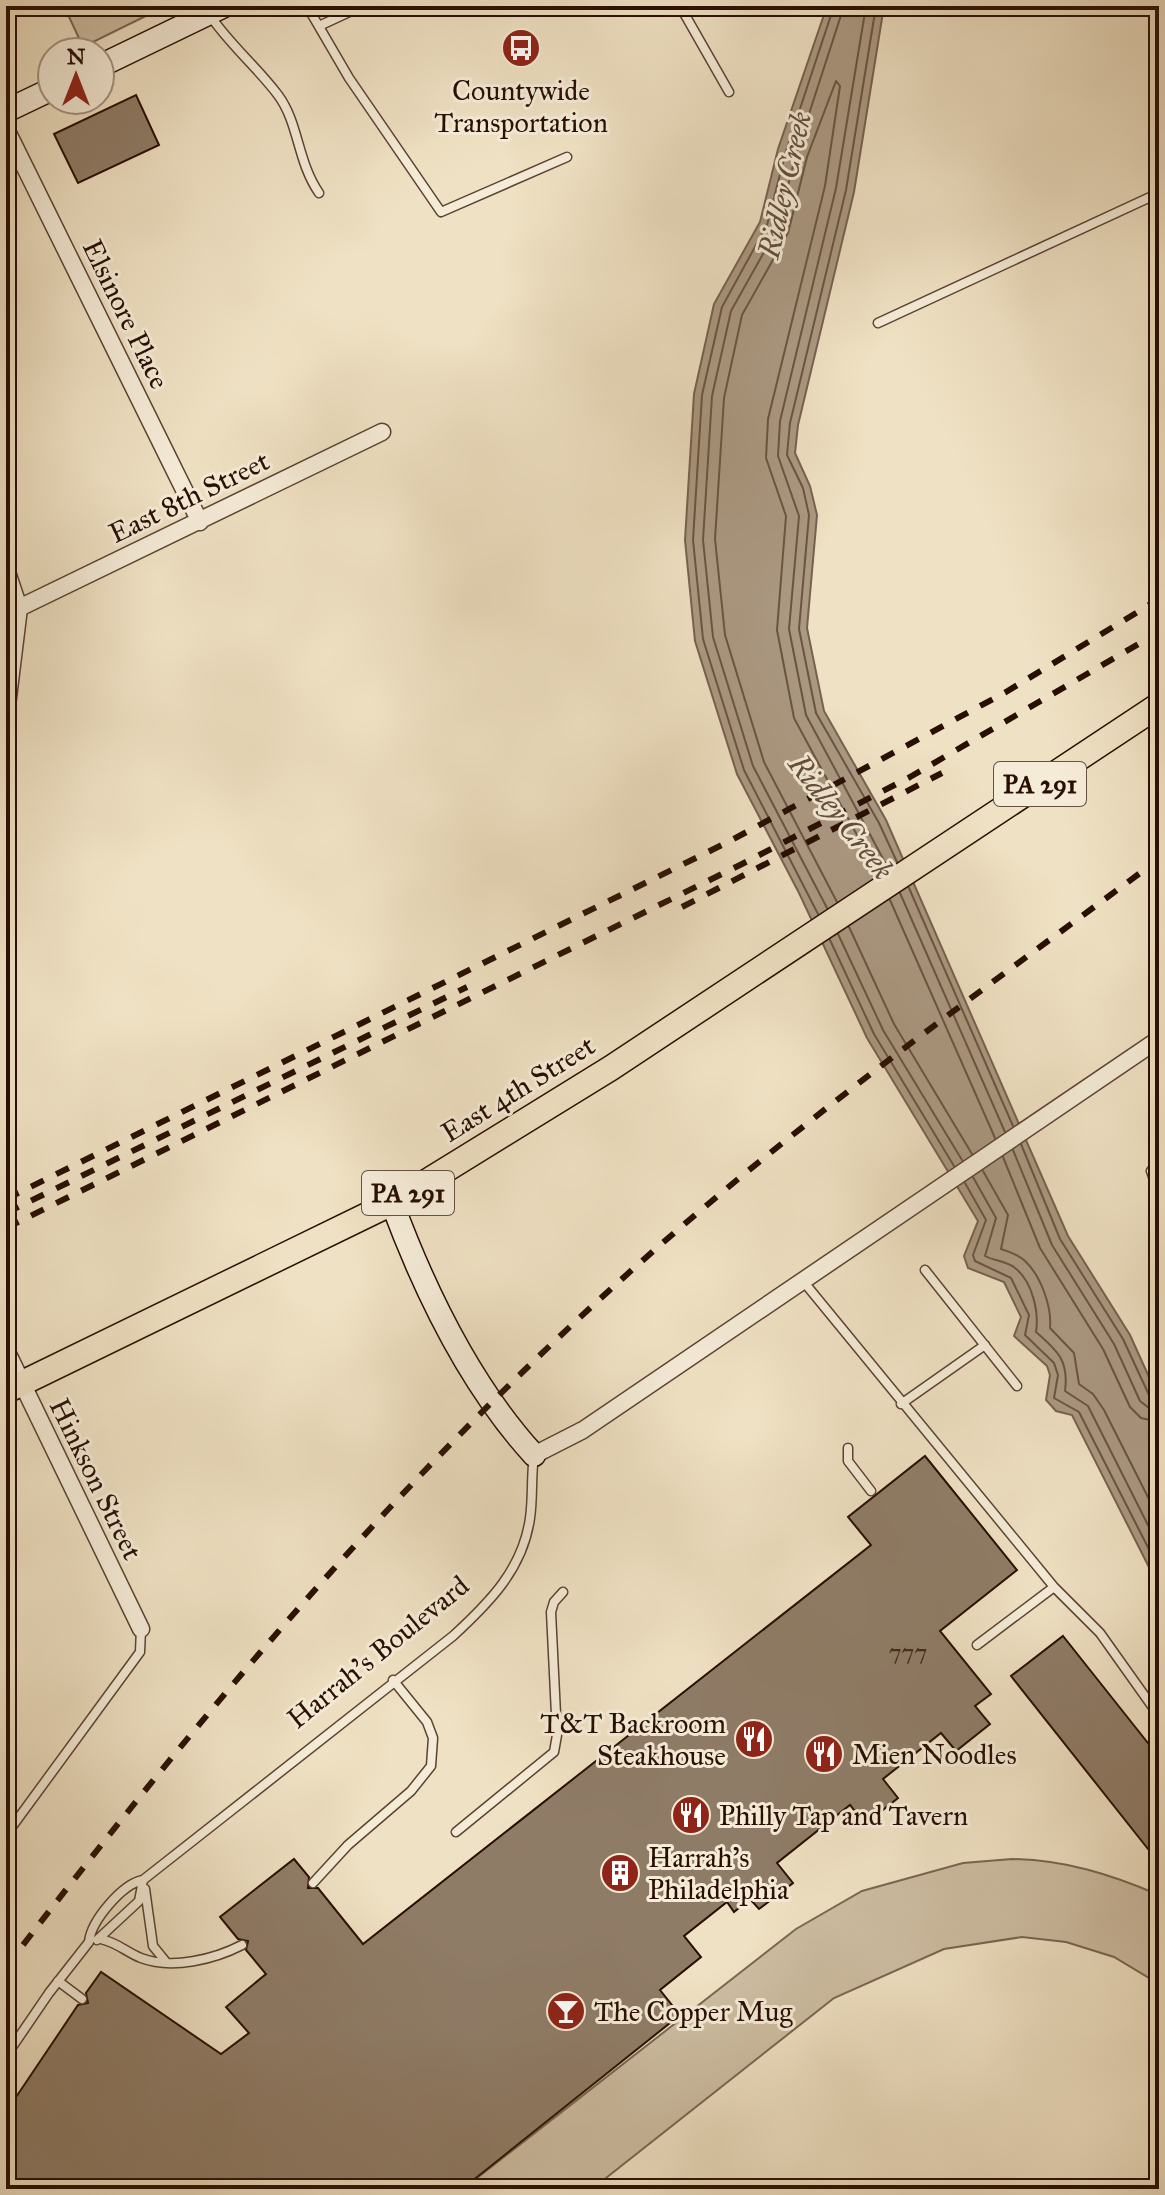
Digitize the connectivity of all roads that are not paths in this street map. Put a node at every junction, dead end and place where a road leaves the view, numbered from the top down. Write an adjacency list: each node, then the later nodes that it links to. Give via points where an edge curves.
1 (307, 6): 5 (lane)
2 (362, 6): 5 (lane)
3 (680, 6): 7 (lane)
4 (216, 10): 6 (street); 12 (lane, via 225,37 280,96 301,160)
5 (319, 26): 11 (lane, via 441,212)
6 (116, 58)
7 (729, 92)
8 (36, 97): 9 (street)
9 (6, 111)
10 (6, 129): 16 (street, Elsinore Place)
11 (567, 157)
12 (319, 193)
13 (1159, 193): 14 (lane)
14 (878, 323)
15 (382, 432): 16 (street, East 8th Street)
16 (200, 522): 18 (street, East 8th Street)
17 (6, 569): 18 (street)
18 (19, 608): 20 (street)
19 (1159, 705): 24 (main road, East 4th Street / PA 291, via 611,1068)
20 (6, 714)
21 (1159, 1039): 26 (street)
22 (1159, 1161): 23 (lane, via 1151,1171)
23 (1159, 1194)
24 (392, 1203): 30 (main road, East 4th Street / PA 291); 33 (street, via 443,1319 505,1423)
25 (925, 1270): 27 (lane)
26 (803, 1280): 31 (lane); 33 (street, via 583,1430)
27 (985, 1345): 29 (lane); 31 (lane)
28 (6, 1350): 30 (street, Hinkson Street)
29 (1017, 1386)
30 (13, 1387): 37 (street, Hinkson Street)
31 (901, 1404): 35 (lane)
32 (848, 1448): 34 (lane, via 848,1461)
33 (534, 1455): 39 (lane, Harrah's Boulevard, via 531,1516 511,1574 453,1636)
34 (871, 1491)
35 (1054, 1587): 38 (lane); 40 (lane, via 1100,1633)
36 (563, 1592): 41 (lane, via 551,1612 554,1752)
37 (141, 1629): 42 (lane, via 140,1652)
38 (977, 1645)
39 (393, 1680): 43 (lane, Harrah's Boulevard); 44 (lane, via 427,1722 433,1738 431,1766)
40 (1159, 1716)
41 (456, 1832)
42 (6, 1835)
43 (143, 1880): 45 (lane, Harrah's Boulevard, via 139,1901); 46 (lane, Harrah's Boulevard, via 134,1882 99,1919); 48 (lane, via 153,1946)
44 (313, 1883)
45 (101, 1939): 46 (lane); 48 (lane, via 141,1958)
46 (89, 1942): 49 (lane, Harrah's Boulevard)
47 (242, 1945): 48 (lane, via 218,1957)
48 (166, 1962)
49 (58, 1981): 50 (lane); 51 (lane, Harrah's Boulevard)
50 (82, 1999)
51 (6, 2056)

